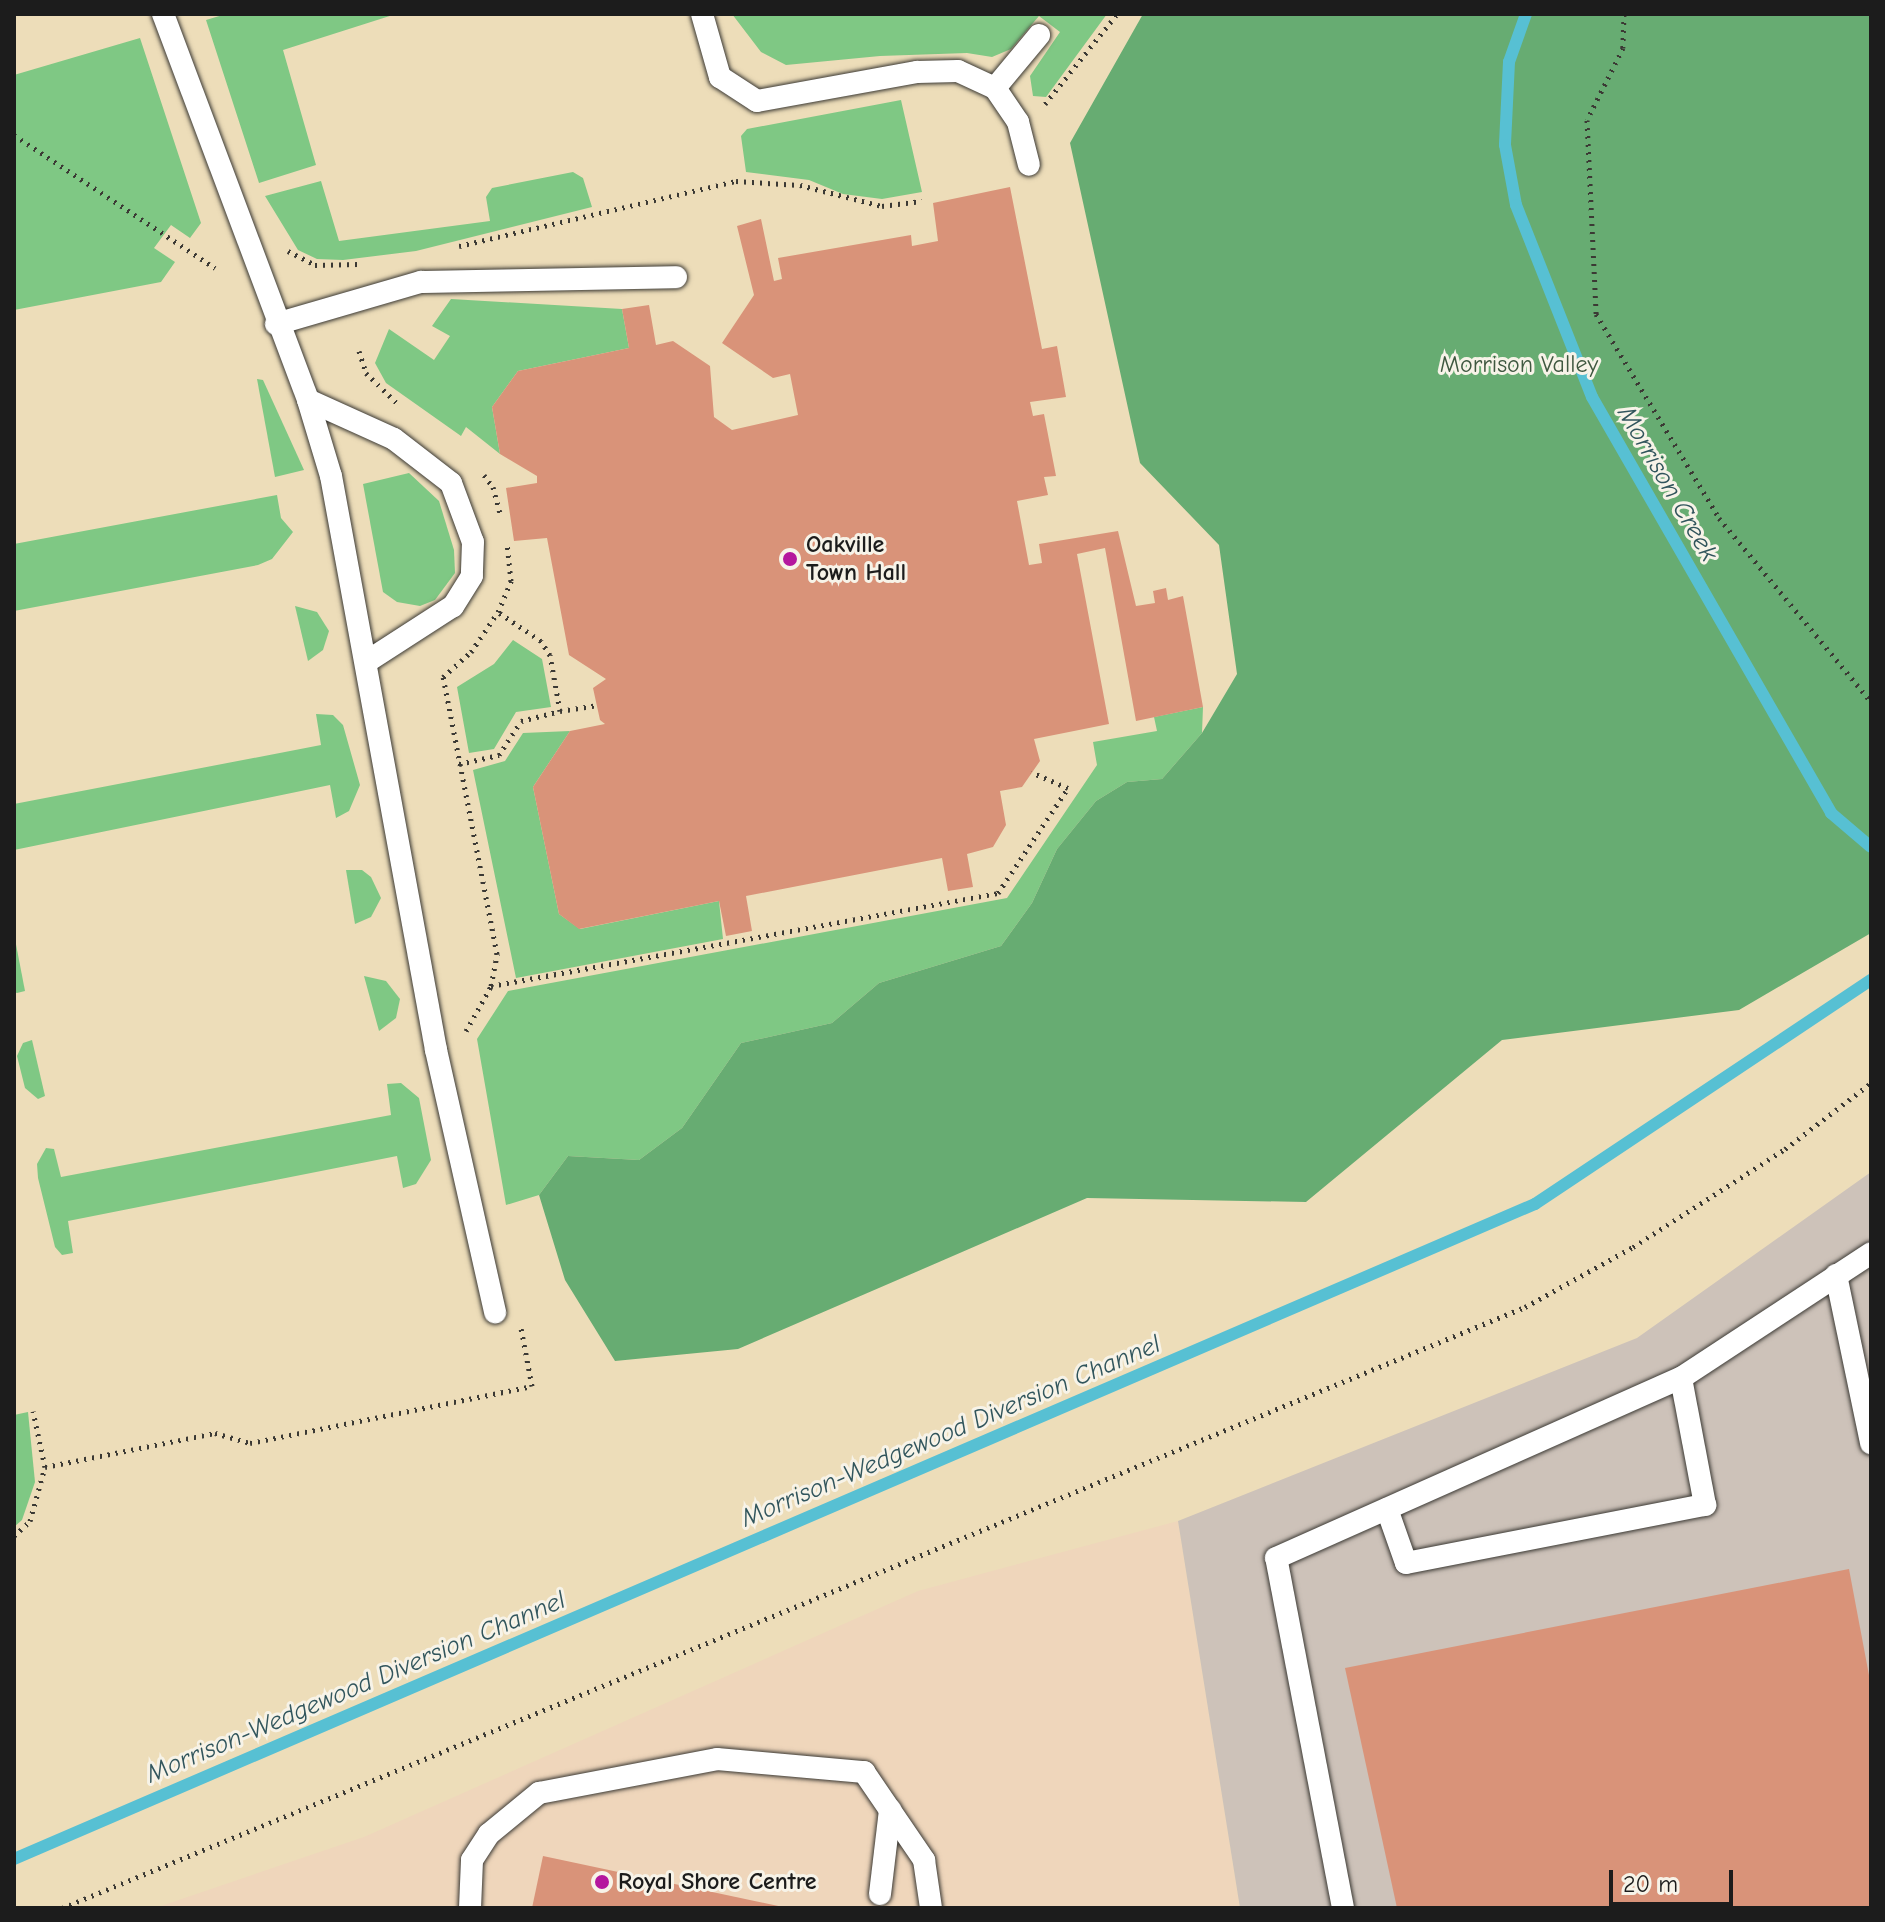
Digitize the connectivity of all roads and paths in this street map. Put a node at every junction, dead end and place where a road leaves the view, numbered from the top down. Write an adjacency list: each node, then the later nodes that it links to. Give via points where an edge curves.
1 (163, 14): 16 (lane)
2 (702, 14): 6 (lane, via 720,77 757,101 917,72 958,71)
3 (1117, 14): 7 (path, via 1043,108)
4 (1624, 14): 20 (path, via 1623,48 1587,120 1596,314 1719,518)
5 (1039, 35): 6 (lane)
6 (995, 88): 7 (lane)
7 (1018, 122): 9 (lane)
8 (14, 135): 14 (path)
9 (1029, 165)
10 (922, 201): 12 (path, via 882,206 800,185 736,181)
11 (279, 241): 13 (path, via 297,259 315,265)
12 (455, 247)
13 (363, 263)
14 (215, 268)
15 (676, 277): 16 (lane, via 421,282)
16 (276, 324): 17 (lane)
17 (308, 400): 19 (lane, via 331,476); 19 (lane, via 394,439 451,483 473,542 472,576 453,606)
18 (498, 612): 22 (path, via 541,641 550,655)
19 (368, 661): 29 (lane, via 436,1050)
20 (1871, 702)
21 (597, 705): 22 (path)
22 (560, 711): 23 (path, via 521,721 499,755)
23 (459, 764)
24 (1031, 772): 25 (path, via 1068,788 998,893)
25 (491, 986)
26 (1871, 1083): 37 (path, via 1785,1149 1684,1215 1525,1307)
27 (1871, 1253): 28 (lane)
28 (1836, 1275): 30 (lane); 32 (lane)
29 (495, 1312)
30 (1681, 1378): 33 (lane); 33 (lane, via 1705,1505 1406,1563)
31 (33, 1411): 34 (path, via 45,1467 30,1521)
32 (1871, 1443)
33 (1387, 1509): 40 (lane, via 1276,1558)
34 (14, 1536)
35 (890, 1810): 36 (lane); 38 (lane, via 864,1772 717,1759 539,1793 489,1834 472,1860); 39 (lane, via 924,1860)
36 (880, 1894)
37 (62, 1908)
38 (470, 1908)
39 (931, 1908)
40 (1343, 1908)

